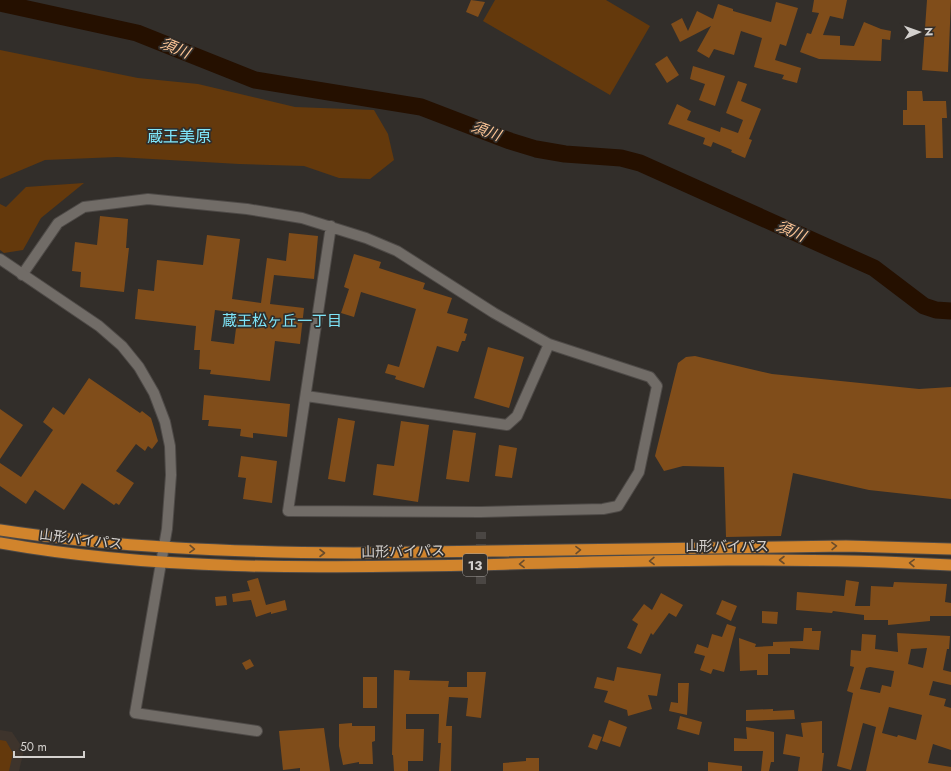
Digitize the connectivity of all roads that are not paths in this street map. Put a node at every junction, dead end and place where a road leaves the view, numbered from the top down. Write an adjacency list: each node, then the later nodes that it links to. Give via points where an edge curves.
1 (331, 226): 3 (street, via 302,218 247,209 148,199 84,207 58,223); 4 (street, via 397,251 494,313); 5 (street)
2 (0, 259): 3 (street)
3 (22, 275): 8 (street, via 99,326 122,346 139,367 154,393 165,422 170,446 171,475)
4 (549, 344): 5 (street, via 517,416 507,424); 5 (street, via 650,376 656,386 639,472 618,506 603,509 481,512 288,511)
5 (306, 396)
6 (0, 530): 8 (highway, 山形バイパス / 13, via 84,542)
7 (0, 543): 10 (highway, 山形バイパス / 13, via 54,552)
8 (164, 548): 9 (highway, 山形バイパス / 13, one-way to 9, via 347,553 846,546); 10 (street)
9 (951, 549)
10 (161, 563): 11 (highway, 山形バイパス / 13, one-way to 10, via 780,560 295,568); 12 (street, via 135,713)
11 (951, 565)
12 (257, 731)

